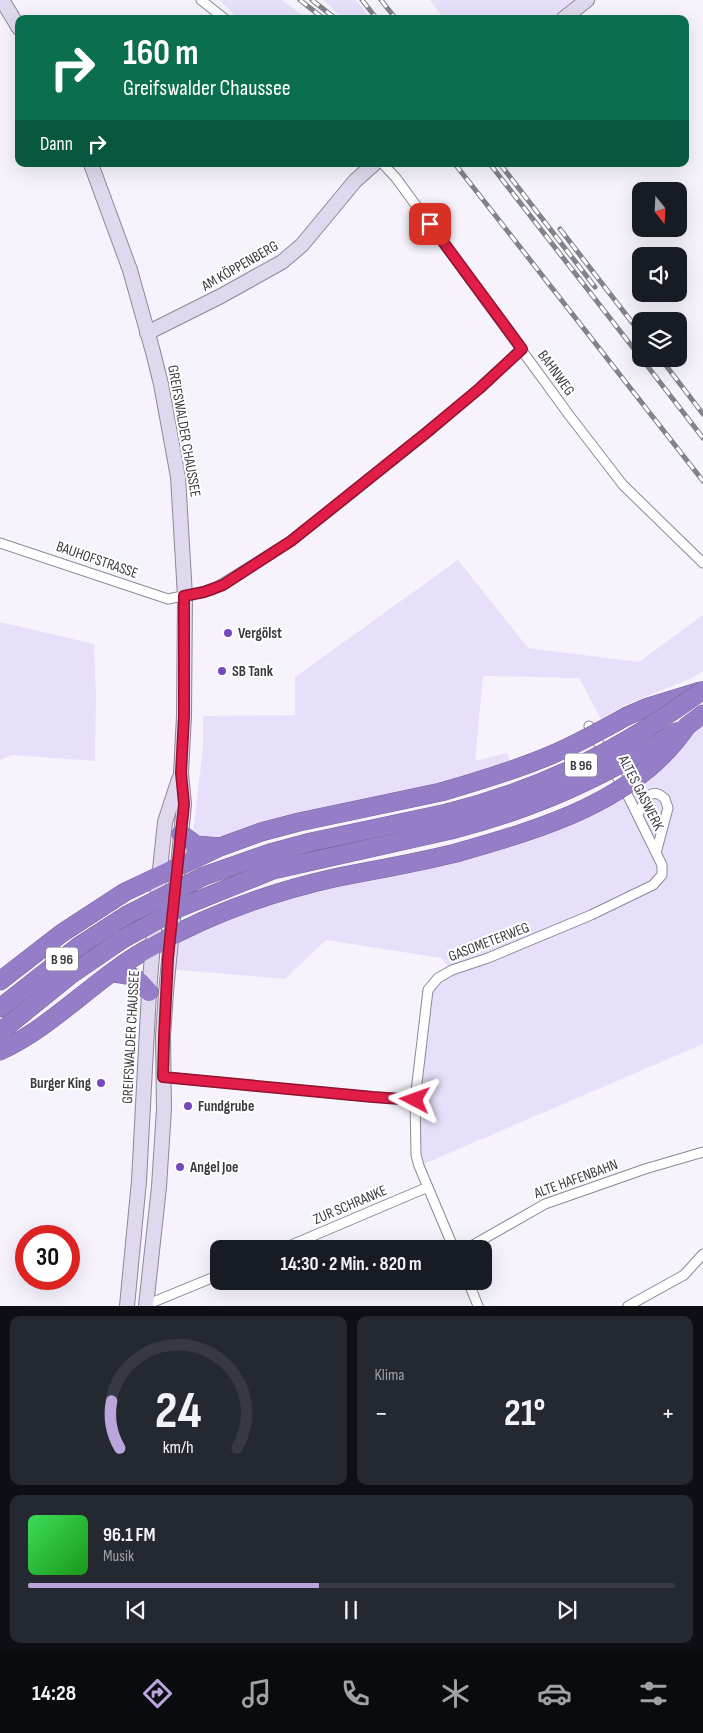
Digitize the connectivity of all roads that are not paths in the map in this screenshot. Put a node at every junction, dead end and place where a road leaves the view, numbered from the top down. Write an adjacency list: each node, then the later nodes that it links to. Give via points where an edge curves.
1 (2, 0): 6 (main road)
2 (201, 0): 4 (street)
3 (587, 0): 5 (main road)
4 (221, 15)
5 (568, 15)
6 (15, 21)
7 (92, 167): 10 (main road, GREIFSWALDER CHAUSSEE)
8 (370, 167): 10 (main road, AM KÖPPENBERG, via 354,181 302,244 282,262)
9 (386, 167): 11 (street, BAHNWEG)
10 (152, 331): 14 (main road, GREIFSWALDER CHAUSSEE, via 178,477)
11 (522, 349): 13 (street, BAHNWEG, via 623,485); 14 (street, BAUHOFSTRASSE, via 426,433 291,541 223,585)
12 (0, 543): 14 (street, BAUHOFSTRASSE, via 168,599)
13 (703, 563)
14 (184, 596): 19 (main road, GREIFSWALDER CHAUSSEE)
15 (703, 690): 22 (highway, bridge, via 627,716 580,742 487,779 299,822); 32 (highway, B 96, bridge, via 641,733 593,760 521,791 446,813 311,842 204,876 127,915 79,946)
16 (703, 714): 18 (highway, B 96)
17 (589, 726): 20 (street, ALTES GASWERK)
18 (687, 726): 27 (highway, bridge, via 675,744 636,780 590,806 542,826 456,853 275,894); 33 (highway, B 96, bridge, via 573,789 524,808 451,830 273,870 201,898 123,939 68,976)
19 (181, 773): 21 (main road, GREIFSWALDER CHAUSSEE, via 184,804); 26 (main road, GREIFSWALDER CHAUSSEE, via 165,822)
20 (638, 815): 23 (street, ALTES GASWERK); 23 (street, via 644,799 650,795 658,794 665,799 668,808)
21 (181, 834): 22 (highway, via 196,845); 24 (main road, GREIFSWALDER CHAUSSEE)
22 (220, 846): 24 (highway)
23 (656, 852): 25 (street, ALTES GASWERK)
24 (178, 866): 26 (highway); 27 (main road, GREIFSWALDER CHAUSSEE)
25 (662, 874): 36 (street, GASOMETERWEG, via 653,884 591,915 438,978 428,990)
26 (159, 875): 28 (main road, GREIFSWALDER CHAUSSEE); 30 (highway, via 92,913)
27 (170, 937): 28 (highway); 35 (main road, GREIFSWALDER CHAUSSEE)
28 (152, 946): 29 (highway); 31 (main road, GREIFSWALDER CHAUSSEE)
29 (113, 973): 31 (highway, via 133,976); 34 (highway, via 18,1043)
30 (0, 981)
31 (149, 992): 46 (main road, GREIFSWALDER CHAUSSEE, via 139,1180)
32 (0, 1008)
33 (0, 1032)
34 (0, 1051)
35 (163, 1077): 36 (street); 45 (main road, GREIFSWALDER CHAUSSEE, via 160,1187)
36 (415, 1100): 38 (street, GASOMETERWEG, via 416,1155)
37 (703, 1152): 41 (street, ALTE HAFENBAHN, via 545,1204)
38 (428, 1187): 39 (street, ZUR SCHRANKE); 40 (street, GASOMETERWEG)
39 (303, 1240)
40 (450, 1240)
41 (482, 1240)
42 (703, 1254): 48 (street, via 684,1275)
43 (210, 1279): 45 (street)
44 (472, 1290): 47 (street)
45 (146, 1305)
46 (127, 1306)
47 (478, 1306)
48 (628, 1306)

